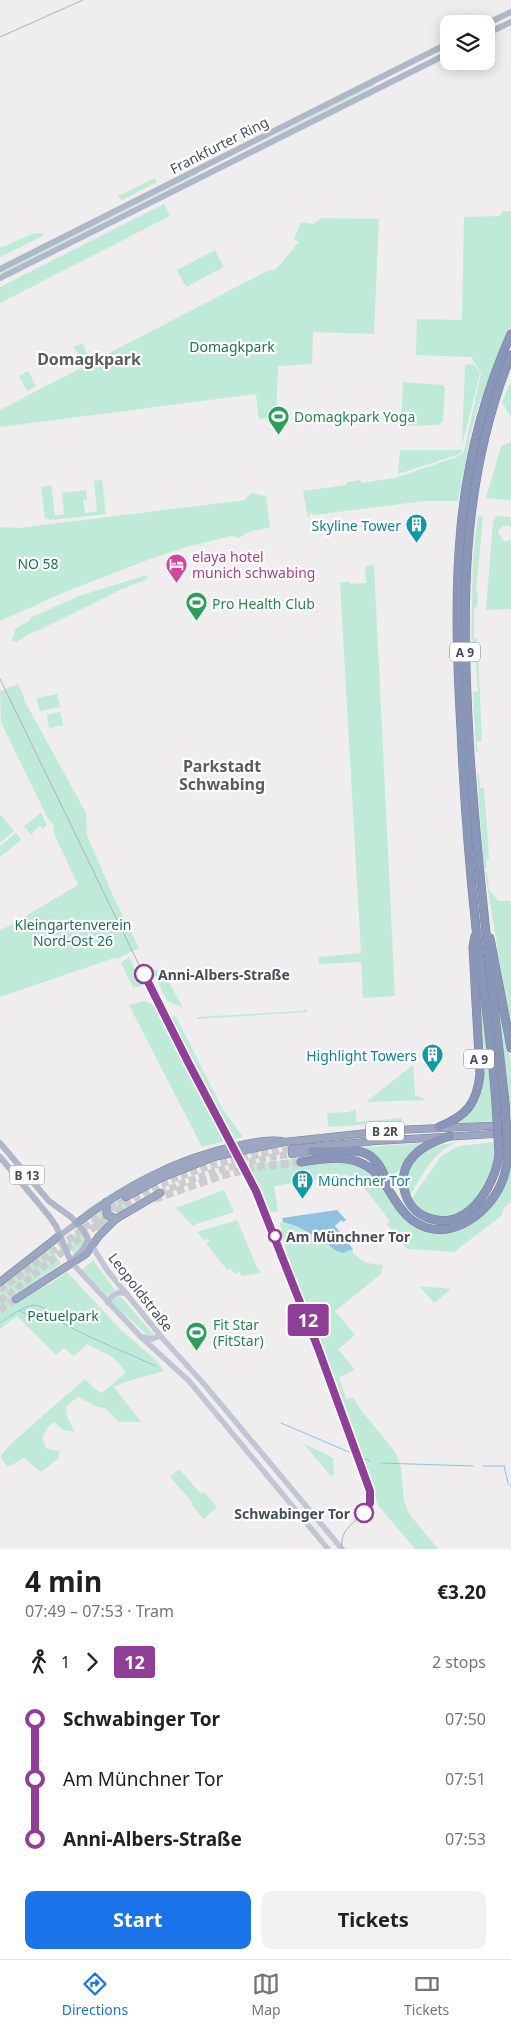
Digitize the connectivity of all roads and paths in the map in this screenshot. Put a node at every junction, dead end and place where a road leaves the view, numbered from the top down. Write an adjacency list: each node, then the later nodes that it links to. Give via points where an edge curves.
1 (511, 12): 2 (main road)
2 (495, 20)
3 (511, 22): 4 (main road)
4 (495, 30)
5 (440, 48): 7 (main road, Frankfurter Ring)
6 (440, 58): 8 (main road, Frankfurter Ring)
7 (0, 269)
8 (0, 278)
9 (511, 334): 11 (highway, A 9, via 489,389 473,443 459,542 457,668)
10 (511, 355): 12 (highway, A 9, via 480,450 466,566 468,715)
11 (476, 929): 15 (highway, A 9, via 473,947 480,1074 478,1091 463,1114); 17 (highway, bridge, via 499,1154 491,1183 474,1206 464,1214 437,1220 413,1208 404,1188 404,1172 410,1159 418,1152)
12 (485, 930): 13 (highway, via 490,937); 24 (highway, A 9, bridge, via 505,1103 508,1154 501,1184 489,1204 473,1219 455,1228 435,1229 414,1221)
13 (511, 1048)
14 (511, 1125): 15 (highway, B 2R)
15 (439, 1127): 19 (highway, B 2R)
16 (511, 1133): 17 (highway, B 2R)
17 (450, 1136): 18 (highway, B 2R)
18 (407, 1138): 21 (highway, via 389,1143); 21 (highway, B 2R, via 292,1152)
19 (284, 1142): 26 (highway, B 2R, via 205,1160); 27 (highway, via 274,1140 246,1144 189,1159 142,1180)
20 (0, 1143): 29 (main road, Leopoldstraße / B 13, via 48,1202)
21 (312, 1151): 24 (highway, via 348,1150 365,1154 381,1170)
22 (0, 1157): 30 (main road, Leopoldstraße / B 13, via 49,1216)
23 (301, 1162): 24 (highway, via 337,1158 358,1161 373,1169)
24 (388, 1187)
25 (160, 1193): 28 (highway)
26 (126, 1197)
27 (106, 1202): 28 (highway, via 107,1215); 29 (highway)
28 (116, 1219): 32 (highway)
29 (77, 1223): 30 (main road); 31 (main road, Leopoldstraße)
30 (60, 1236): 33 (main road, Leopoldstraße); 34 (highway)
31 (88, 1239): 32 (main road, Leopoldstraße); 33 (main road)
32 (92, 1246): 33 (highway, via 83,1257); 35 (main road, Leopoldstraße)
33 (71, 1262): 36 (highway); 37 (main road, Leopoldstraße)
34 (0, 1282)
35 (127, 1294): 37 (main road, via 114,1294); 39 (main road, Leopoldstraße)
36 (16, 1299)
37 (108, 1303): 38 (main road, Leopoldstraße)
38 (141, 1336): 39 (main road, via 152,1339); 40 (main road, Leopoldstraße, via 189,1381)
39 (160, 1336): 41 (main road, Leopoldstraße)
40 (328, 1549)
41 (342, 1549)

